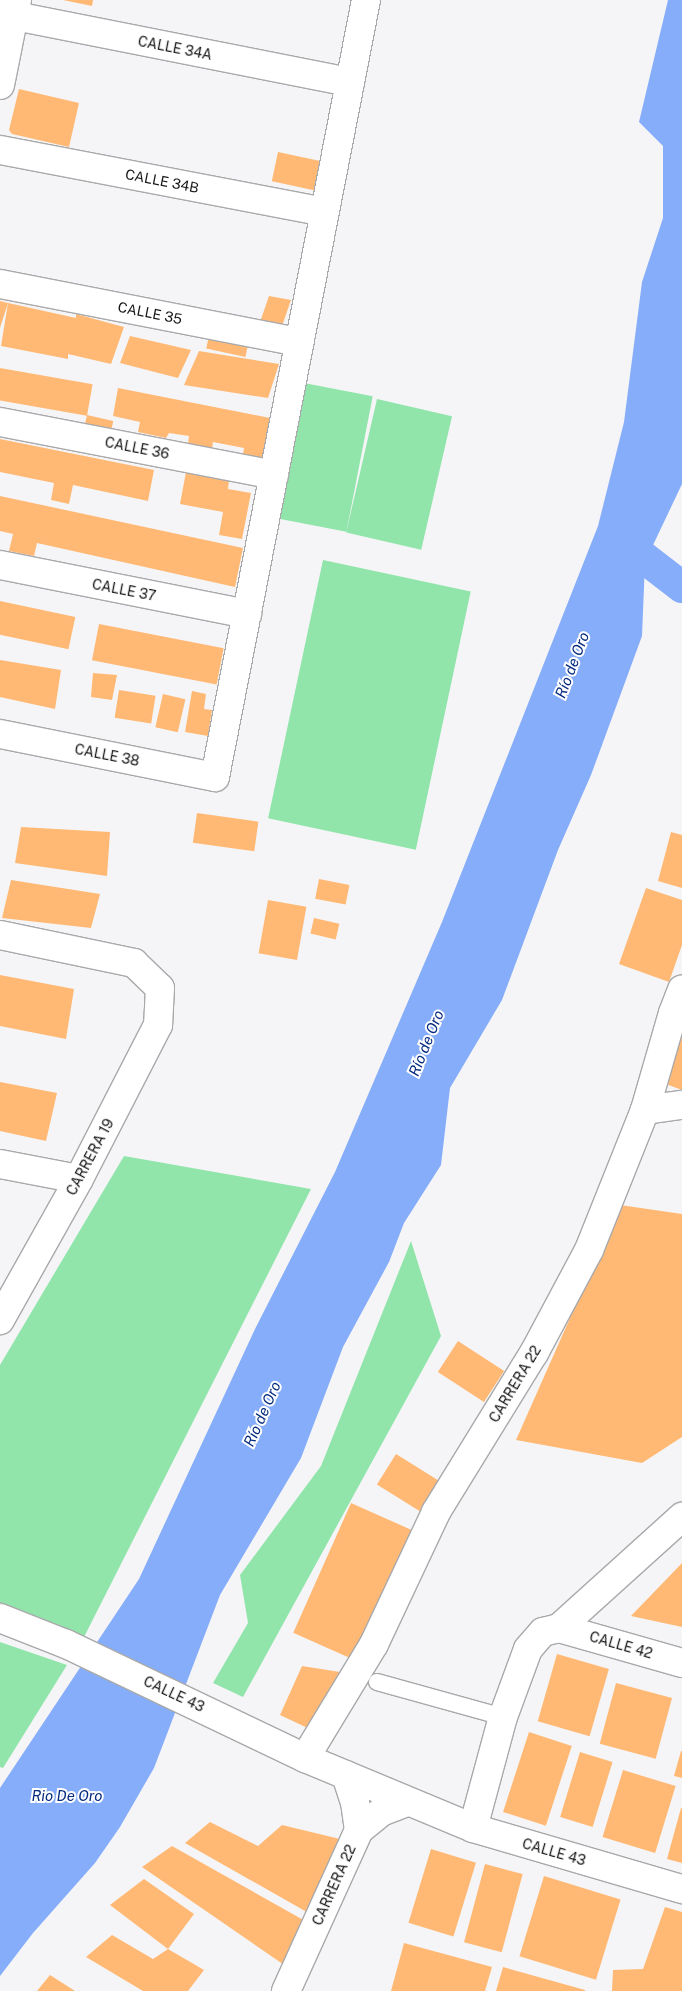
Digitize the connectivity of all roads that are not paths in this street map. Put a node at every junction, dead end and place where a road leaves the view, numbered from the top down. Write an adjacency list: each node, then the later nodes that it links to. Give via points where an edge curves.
1 (366, 0): 3 (street)
2 (10, 10): 3 (street, CALLE 34A); 4 (street)
3 (350, 82): 6 (street)
4 (0, 85)
5 (0, 150): 6 (street, CALLE 34B)
6 (324, 212): 8 (street)
7 (0, 284): 8 (street, CALLE 35)
8 (300, 342): 10 (street)
9 (0, 422): 10 (street, CALLE 36)
10 (274, 475): 12 (street)
11 (0, 565): 12 (street, CALLE 37)
12 (247, 614): 13 (street, CALLE 38, via 214,777)
13 (0, 734)
14 (0, 935): 19 (street, CARRERA 19, via 134,963 160,988 158,1025)
15 (682, 990): 17 (street, CARRERA 22)
16 (682, 1105): 17 (street)
17 (645, 1110): 27 (street, CARRERA 22, via 584,1259 534,1353 436,1512 374,1644)
18 (0, 1164): 19 (street)
19 (79, 1180): 20 (street, CARRERA 19)
20 (0, 1320)
21 (682, 1517): 23 (street)
22 (0, 1618): 27 (street, CALLE 43, via 66,1644)
23 (559, 1628): 24 (street, CALLE 42); 26 (street, via 543,1632 528,1649)
24 (682, 1663)
25 (377, 1682): 26 (lane)
26 (503, 1717): 30 (street)
27 (306, 1758): 28 (street, CALLE 43)
28 (346, 1775): 29 (street, CALLE 43); 31 (street, via 355,1802)
29 (407, 1802): 30 (street, CALLE 43); 31 (street, CARRERA 22, via 381,1812)
30 (473, 1828): 32 (street, CALLE 43)
31 (359, 1830): 33 (street, CARRERA 22)
32 (682, 1889)
33 (286, 1991)

